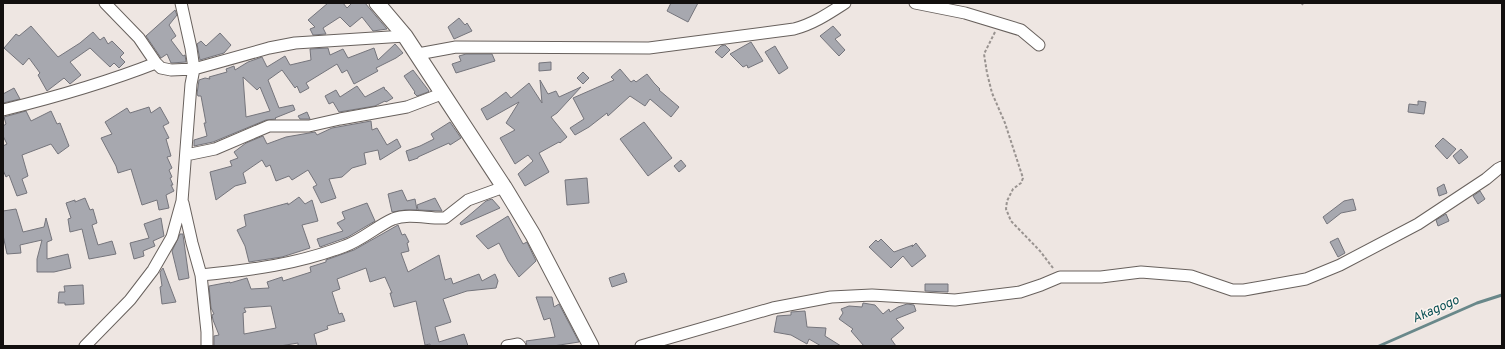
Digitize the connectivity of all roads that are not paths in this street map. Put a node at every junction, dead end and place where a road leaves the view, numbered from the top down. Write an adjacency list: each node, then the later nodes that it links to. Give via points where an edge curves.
1 (105, 3): 9 (street, via 139,38)
2 (181, 3): 10 (street)
3 (377, 3): 6 (main road)
4 (845, 3): 8 (street, via 818,20 794,29 675,45 649,48 456,47)
5 (915, 3): 7 (street, via 965,13 1021,30)
6 (405, 36): 8 (main road); 10 (street, via 295,43)
7 (1039, 45)
8 (418, 54): 11 (main road)
9 (156, 63): 10 (street, via 171,70); 12 (street, via 115,79)
10 (194, 69): 13 (street)
11 (444, 93): 13 (street, via 407,106 309,126 269,126 215,149); 15 (main road)
12 (3, 110)
13 (186, 155): 16 (street)
14 (1502, 167): 23 (street, via 1418,224 1340,265 1306,279 1232,290 1191,276 1141,272 1101,277 1060,277 1020,292 974,299 872,295 831,297 773,308)
15 (504, 187): 17 (street, via 468,200 445,218 407,216 393,219 347,246 306,259 263,269); 22 (main road, via 533,235)
16 (182, 201): 17 (street); 18 (street, via 172,237 153,270 130,300)
17 (201, 275): 19 (street)
18 (85, 346)
19 (207, 346)
20 (507, 346): 21 (street)
21 (520, 346)
22 (591, 346)
23 (641, 346)

